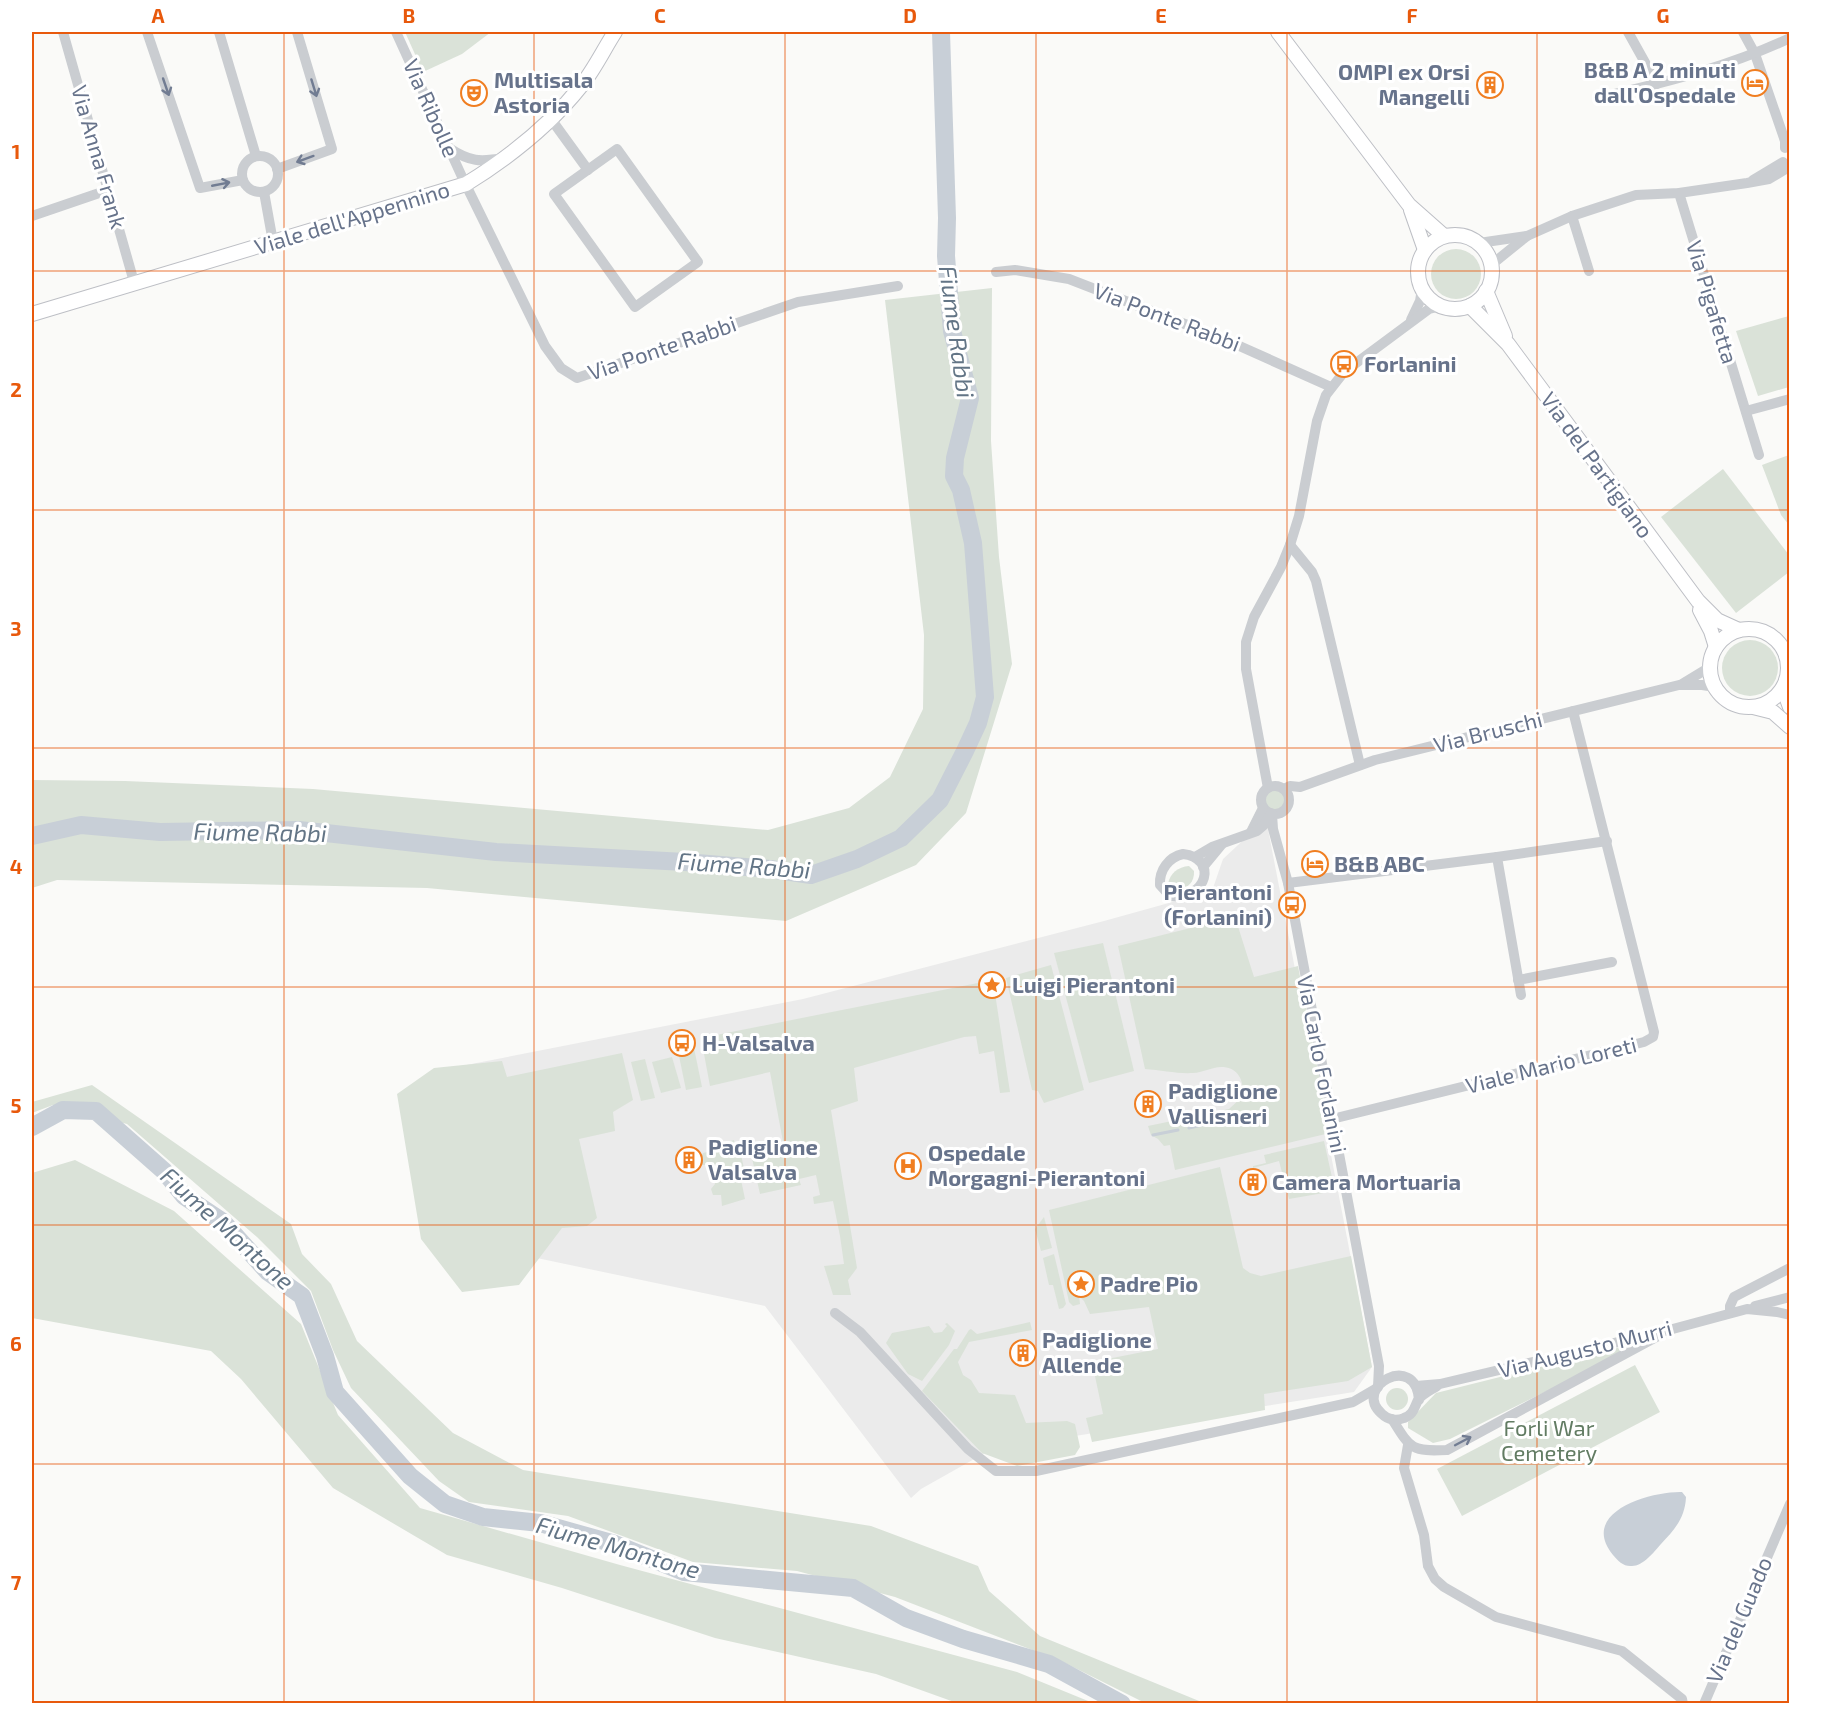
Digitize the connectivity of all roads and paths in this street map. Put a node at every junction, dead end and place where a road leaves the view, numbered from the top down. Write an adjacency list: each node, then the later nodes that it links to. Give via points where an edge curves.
1 (63, 32): 24 (street, Via Anna Frank)
2 (147, 32): 22 (street, one-way to 22, via 200,188)
3 (219, 32): 17 (street)
4 (297, 32): 20 (street, one-way to 20, via 332,149)
5 (396, 32): 16 (street, Via Ribolle)
6 (615, 32): 14 (main road, Viale dell'Appennino, via 582,85)
7 (1278, 32): 27 (main road)
8 (1628, 32): 12 (street)
9 (1743, 32): 11 (street)
10 (1790, 38): 11 (street)
11 (1755, 54): 12 (street); 15 (street)
12 (1657, 84): 13 (street)
13 (1610, 95)
14 (551, 119): 18 (main road, Viale dell'Appennino); 21 (street)
15 (1787, 147): 19 (street, via 1782,154)
16 (449, 148): 18 (street, via 470,160); 23 (street, Via Ribolle)
17 (256, 156): 20 (street, via 271,160); 22 (street, via 246,162)
18 (504, 158): 23 (main road, Viale dell'Appennino)
19 (1787, 165): 26 (street, via 1747,183)
20 (277, 169): 25 (street, via 274,186)
21 (588, 170): 21 (street, via 554,194 634,307 698,262 617,149)
22 (243, 180): 25 (street, via 253,191)
23 (466, 184): 32 (main road, Viale dell'Appennino); 39 (street, Via Ponte Rabbi, via 545,346 561,368 577,378 798,302)
24 (108, 190): 28 (street); 38 (street, Via Anna Frank)
25 (264, 192): 32 (street)
26 (1679, 193): 29 (street, via 1636,195); 49 (street, Via Pigafetta)
27 (1409, 205): 30 (main road); 34 (main road)
28 (32, 216)
29 (1572, 216): 31 (street); 36 (street)
30 (1444, 236): 33 (main road, via 1462,235); 34 (main road)
31 (1527, 236): 33 (street); 35 (street)
32 (273, 242): 38 (main road, Viale dell'Appennino)
33 (1479, 243): 35 (main road)
34 (1425, 250): 40 (main road, via 1418,269)
35 (1491, 265): 41 (main road)
36 (1589, 271)
37 (996, 272): 47 (street, Via Ponte Rabbi, via 1015,270 1069,279 1226,340)
38 (134, 282): 44 (main road, Viale dell'Appennino)
39 (898, 286)
40 (1422, 289): 42 (main road); 45 (street)
41 (1486, 291): 43 (main road); 46 (main road, Via del Partigiano)
42 (1442, 306): 43 (main road); 45 (street, via 1429,309)
43 (1470, 306): 46 (main road, Via del Partigiano)
44 (32, 314)
45 (1410, 323): 47 (street, via 1344,372)
46 (1508, 344): 54 (main road, Via del Partigiano)
47 (1331, 387): 51 (street, via 1317,421)
48 (1790, 399): 49 (street)
49 (1746, 411): 50 (street, Via Pigafetta)
50 (1760, 455)
51 (1290, 545): 52 (street); 53 (street)
52 (1306, 566): 53 (street); 65 (street, via 1316,581)
53 (1281, 567): 67 (street, via 1254,617 1245,655)
54 (1687, 587): 55 (main road, Via del Partigiano, via 1717,620); 56 (main road, Via del Partigiano, via 1712,631)
55 (1739, 630): 56 (main road); 60 (main road, via 1762,631 1781,644 1789,666)
56 (1716, 646): 57 (main road)
57 (1710, 667): 58 (street, Via Bruschi); 59 (main road)
58 (1679, 686): 59 (street, Via Bruschi); 63 (street, Via Bruschi)
59 (1715, 687): 61 (main road, via 1731,703)
60 (1783, 688): 61 (main road, via 1775,698); 62 (main road)
61 (1753, 707): 64 (main road, via 1773,712)
62 (1790, 707)
63 (1573, 711): 65 (street, Via Bruschi); 72 (street, Viale Mario Loreti)
64 (1790, 727)
65 (1360, 765): 66 (street, Via Bruschi)
66 (1300, 787): 68 (street, Via Bruschi); 69 (street)
67 (1268, 788): 68 (street); 70 (street, via 1261,796)
68 (1284, 789): 69 (street, via 1288,794)
69 (1287, 806): 70 (street); 71 (street)
70 (1269, 812): 71 (street, Via Carlo Forlanini); 73 (street, via 1251,832)
71 (1276, 834): 77 (street, Via Carlo Forlanini)
72 (1607, 841): 75 (street); 81 (street, Viale Mario Loreti, via 1653,1037)
73 (1222, 844): 74 (street); 76 (street)
74 (1194, 857): 76 (street); 76 (street, via 1178,855 1168,862 1160,880 1165,892 1179,897 1193,892 1203,883)
75 (1497, 858): 77 (street); 79 (street)
76 (1203, 867)
77 (1288, 884): 81 (street, Via Carlo Forlanini)
78 (1612, 962): 79 (street)
79 (1518, 980): 80 (street)
80 (1521, 995)
81 (1332, 1119): 89 (street, Via Carlo Forlanini)
82 (1790, 1268): 85 (street, via 1734,1297)
83 (1790, 1297): 84 (street)
84 (1747, 1309): 85 (street, Via Augusto Murri); 87 (street, Via Augusto Murri)
85 (1730, 1312): 88 (street, Via Augusto Murri)
86 (834, 1313): 92 (street, via 860,1332 968,1449 996,1471 1036,1471)
87 (1790, 1315)
88 (1668, 1330): 90 (street, Via Augusto Murri); 96 (street, one-way to 88, via 1427,1451 1447,1450)
89 (1380, 1384): 91 (street, via 1398,1376); 92 (street); 94 (street)
90 (1440, 1384): 91 (street, Via Augusto Murri); 93 (street)
91 (1416, 1386): 93 (street)
92 (1360, 1398): 94 (street)
93 (1419, 1400): 95 (street, via 1413,1412)
94 (1375, 1401): 95 (street, via 1383,1415)
95 (1397, 1419): 96 (street)
96 (1405, 1440): 98 (street, via 1404,1468 1424,1535 1428,1566 1444,1587 1496,1617 1622,1651 1682,1699)
97 (1790, 1504): 99 (street, Via del Guado)
98 (1683, 1704)
99 (1704, 1704)

